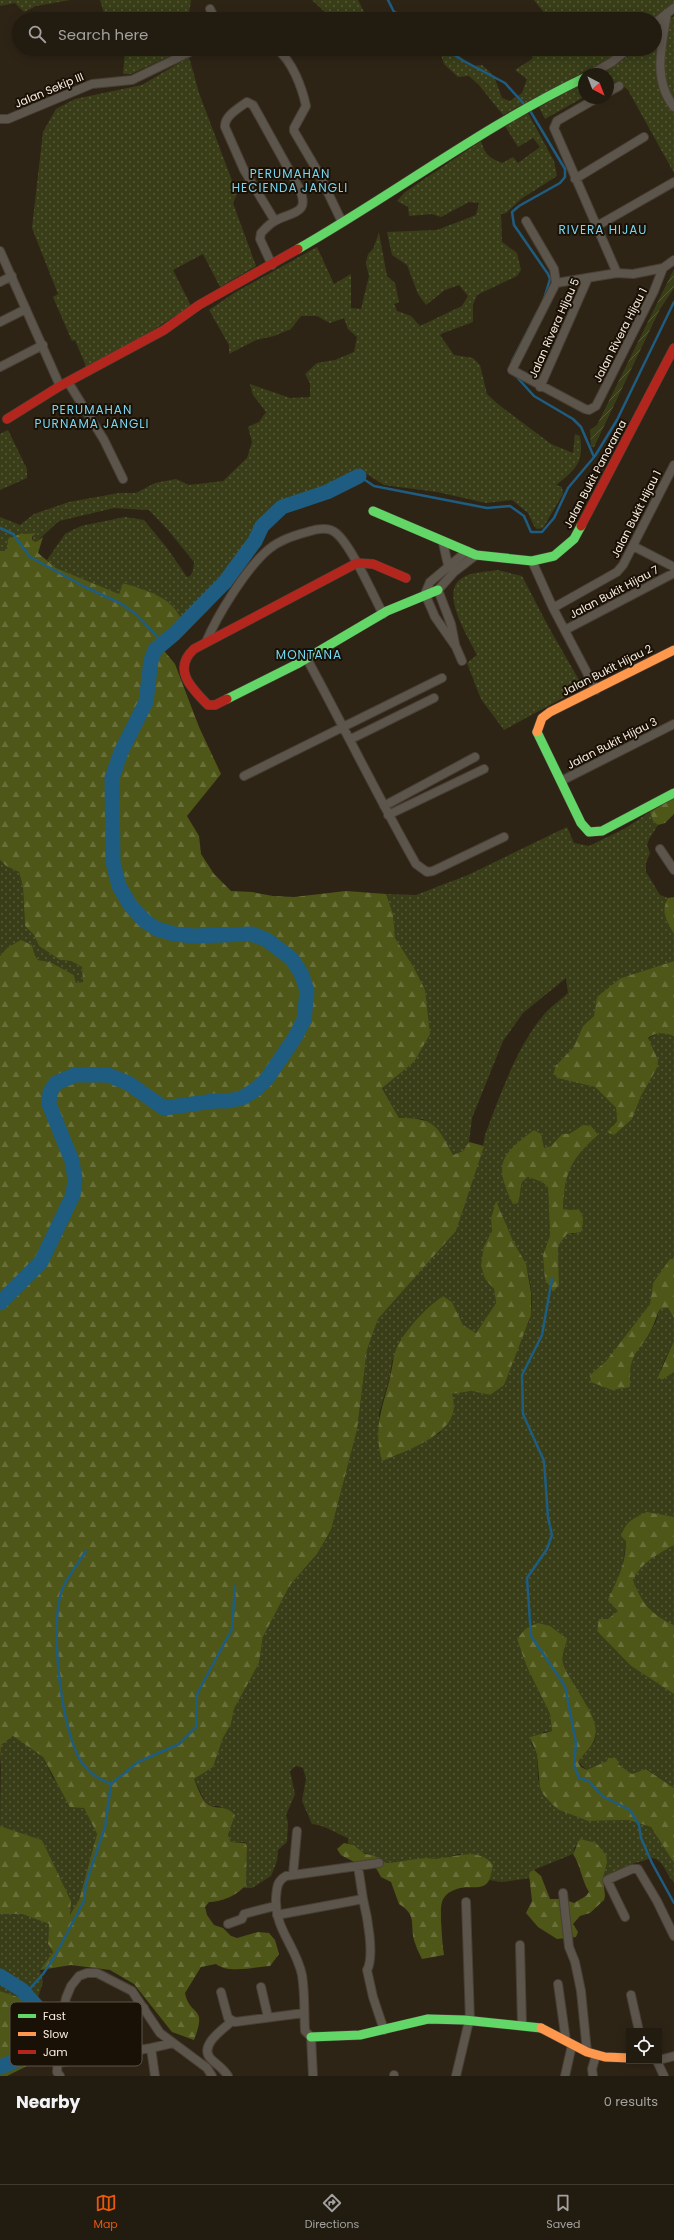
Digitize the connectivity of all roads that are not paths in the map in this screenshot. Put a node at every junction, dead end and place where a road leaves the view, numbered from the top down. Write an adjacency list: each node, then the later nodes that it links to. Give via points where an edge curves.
1 (210, 9): 3 (street)
2 (671, 10): 4 (street); 5 (street)
3 (212, 12)
4 (662, 17)
5 (662, 55)
6 (182, 56): 16 (street, Jalan Sekip III, via 132,80 92,84)
7 (284, 56): 22 (street, via 306,106 294,131 318,172)
8 (619, 56): 10 (street)
9 (662, 56): 15 (street, via 661,80)
10 (602, 68)
11 (578, 81): 22 (street, via 538,100)
12 (619, 86): 13 (street)
13 (614, 89)
14 (586, 104): 18 (street, via 557,120 554,128)
15 (674, 107)
16 (0, 120)
17 (644, 137): 18 (street)
18 (575, 179): 23 (street)
19 (674, 182): 23 (street)
20 (274, 221): 20 (street, via 244,170 224,127 229,116 247,102 253,104 302,194 303,204 297,212); 26 (street, via 261,233 260,238)
21 (526, 221): 32 (street, Jalan Rivera Hijau 5, via 554,269)
22 (342, 222): 26 (street)
23 (597, 226): 28 (street)
24 (0, 251): 29 (street)
25 (674, 260): 27 (street, Jalan Rivera Hijau 1)
26 (272, 265): 38 (street, via 199,305 164,330)
27 (662, 268): 28 (street, Jalan Rivera Hijau 1, via 633,274); 40 (street, Jalan Rivera Hijau 1, via 654,291)
28 (617, 273): 30 (street, Jalan Rivera Hijau 1)
29 (12, 276): 31 (street); 33 (street)
30 (588, 278): 32 (street, Jalan Rivera Hijau 1); 39 (street, Jalan Rivera Hijau 5)
31 (0, 282)
32 (556, 284): 39 (street, Jalan Rivera Hijau 5, via 512,370)
33 (26, 309): 34 (street); 35 (street)
34 (0, 322)
35 (43, 345): 37 (street); 38 (street)
36 (674, 348): 49 (street, Jalan Bukit Panorama, via 574,539 554,556)
37 (0, 367)
38 (64, 384): 41 (street); 43 (street, via 104,440)
39 (540, 387): 40 (street, Jalan Rivera Hijau 5, via 585,409)
40 (593, 409)
41 (7, 419)
42 (674, 465): 46 (street, Jalan Bukit Hijau 1)
43 (124, 479)
44 (373, 511): 45 (street, Jalan Bukit Panorama)
45 (443, 543): 47 (street, Jalan Bukit Panorama); 51 (street)
46 (633, 546): 52 (street); 57 (street, Jalan Bukit Hijau 1, via 617,572)
47 (467, 551): 48 (street, Jalan Bukit Panorama); 51 (street)
48 (476, 555): 49 (street, Jalan Bukit Panorama); 55 (street, via 454,572)
49 (532, 561): 57 (street)
50 (357, 563): 54 (street, via 373,564); 58 (street); 60 (street); 60 (street, via 336,533 325,528 293,536 278,543 268,550 250,571 217,619)
51 (448, 565): 56 (street, via 430,582)
52 (674, 567)
53 (674, 573): 59 (street, Jalan Bukit Hijau 7)
54 (406, 578)
55 (438, 590): 56 (street); 61 (street, via 452,624)
56 (424, 594): 58 (street); 61 (street, via 435,617)
57 (554, 608): 59 (street)
58 (383, 614): 63 (street)
59 (565, 630): 66 (street)
60 (206, 642): 63 (street, via 184,658 182,668 205,702 212,705)
61 (456, 647): 64 (street)
62 (674, 650): 66 (street, Jalan Bukit Hijau 2)
63 (307, 659): 69 (street)
64 (462, 661)
65 (442, 678): 69 (street)
66 (596, 690): 74 (street, Jalan Bukit Hijau 2, via 550,712 542,718 536,730)
67 (434, 698): 70 (street)
68 (674, 724): 74 (street, Jalan Bukit Hijau 3)
69 (344, 726): 70 (street); 73 (street)
70 (351, 739): 76 (street)
71 (475, 757): 76 (street)
72 (484, 769): 77 (street)
73 (244, 776)
74 (561, 781): 75 (street, via 581,823 589,832 602,831)
75 (674, 793)
76 (384, 806): 77 (street)
77 (388, 815): 78 (street, via 416,864 427,872 433,872)
78 (504, 837)
79 (660, 848): 80 (street)
80 (674, 870)
81 (297, 1831): 84 (street)
82 (379, 1863): 83 (street)
83 (358, 1866): 84 (street); 86 (street)
84 (293, 1875): 88 (street, via 286,1876 279,1882)
85 (563, 1893): 114 (street, via 569,1948 575,1962)
86 (363, 1899): 89 (street); 108 (street, via 370,1949 367,1970)
87 (466, 1902): 104 (street)
88 (276, 1906): 89 (street); 91 (street, via 244,1914 242,1919)
89 (277, 1915): 102 (street, via 302,1975)
90 (625, 1917): 92 (street, via 607,1880 638,1869)
91 (228, 1924)
92 (674, 1936)
93 (520, 1945): 106 (street)
94 (558, 1984): 111 (street)
95 (261, 1987): 103 (street)
96 (221, 1992): 105 (street)
97 (631, 1995): 107 (street)
98 (65, 2002): 99 (street, via 71,1986 79,1976 97,1973 132,1991)
99 (140, 2002)
100 (142, 2005): 101 (street)
101 (144, 2008): 110 (street, via 160,2033)
102 (304, 2013): 103 (street); 109 (street, via 305,2031)
103 (268, 2017): 105 (street)
104 (469, 2021): 106 (street); 108 (street, via 428,2019); 125 (street)
105 (231, 2022): 123 (street, via 212,2040 207,2050 209,2057 221,2066)
106 (522, 2025): 111 (street, via 547,2030)
107 (638, 2028)
108 (384, 2030): 109 (street, via 360,2035)
109 (311, 2037): 124 (street)
110 (173, 2043): 112 (street); 122 (street, via 207,2068)
111 (569, 2043): 114 (street); 126 (street)
112 (150, 2048): 113 (street); 121 (street)
113 (142, 2049)
114 (592, 2053): 116 (street); 127 (street)
115 (674, 2056): 117 (street)
116 (626, 2058)
117 (662, 2059)
118 (660, 2064): 128 (street)
119 (58, 2066): 120 (street, via 57,2072)
120 (60, 2076)
121 (155, 2076)
122 (212, 2076)
123 (228, 2076)
124 (313, 2076)
125 (456, 2076)
126 (565, 2076)
127 (592, 2076)
128 (664, 2076)

